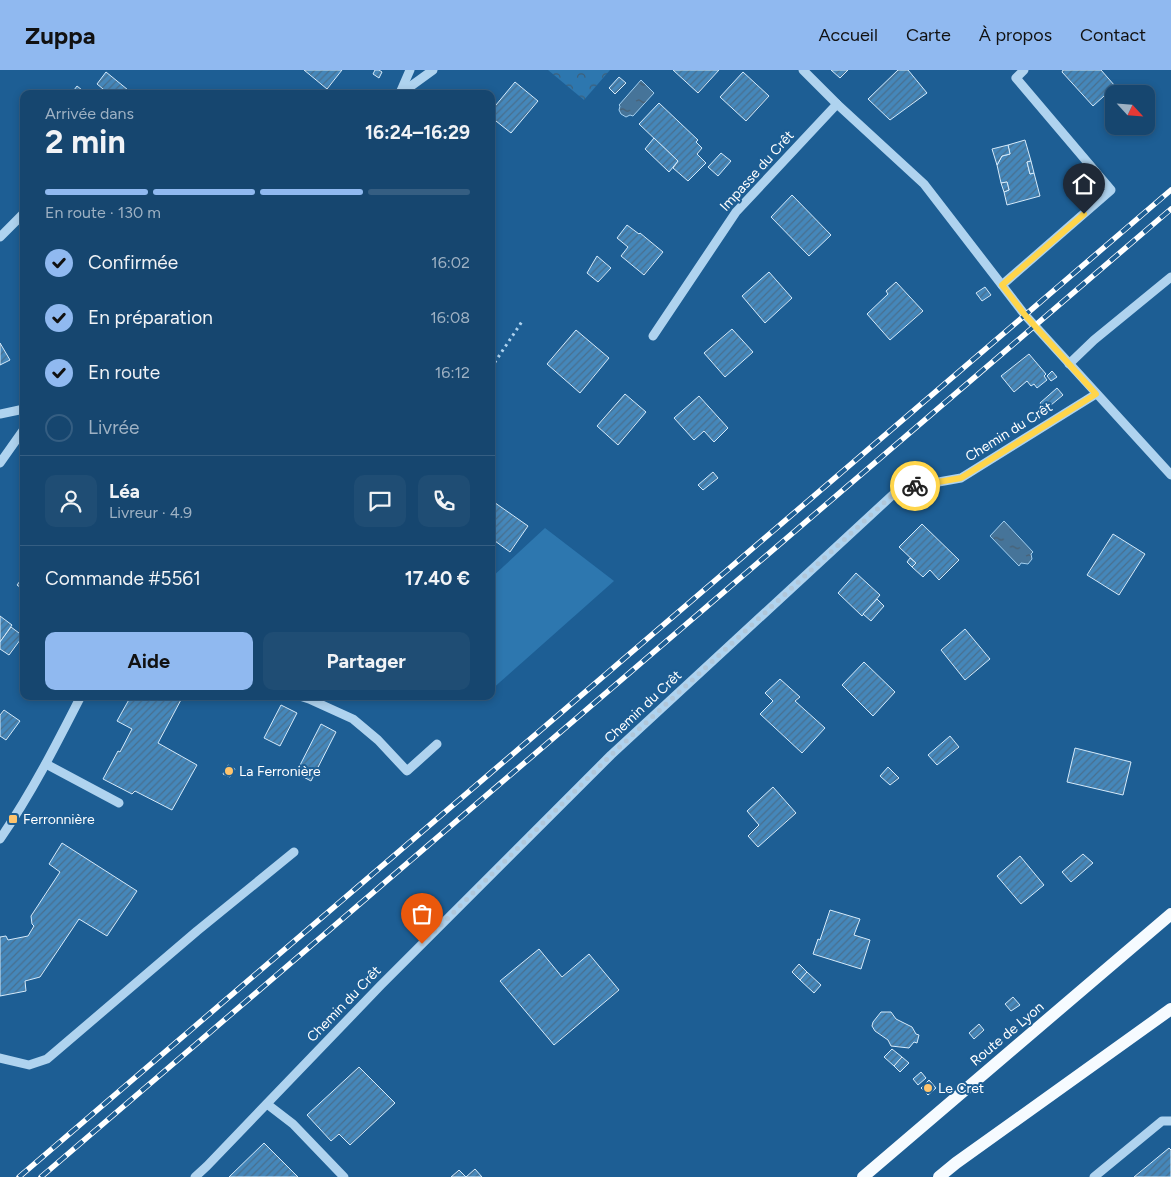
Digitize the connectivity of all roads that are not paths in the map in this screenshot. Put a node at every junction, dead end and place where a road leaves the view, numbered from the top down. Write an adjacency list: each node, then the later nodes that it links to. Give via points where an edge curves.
1 (410, 70): 5 (street)
2 (433, 70): 6 (street)
3 (803, 70): 7 (street)
4 (1024, 70): 11 (street, via 1016,78 1111,190)
5 (402, 90)
6 (406, 90)
7 (837, 104): 11 (street, via 924,184); 12 (street, Impasse du Crêt, via 736,212)
8 (20, 217): 9 (street)
9 (0, 237)
10 (1171, 277): 13 (street)
11 (1002, 285): 13 (street)
12 (653, 336)
13 (1069, 364): 14 (street)
14 (1096, 394): 19 (street); 30 (street, Chemin du Crêt, via 961,478 899,489 611,755)
15 (20, 410): 16 (street)
16 (0, 414)
17 (20, 435): 18 (street)
18 (0, 463)
19 (1171, 475)
20 (79, 700): 23 (street)
21 (313, 700): 22 (street, via 354,719 407,771)
22 (437, 744)
23 (46, 764): 24 (street); 25 (street)
24 (119, 803)
25 (0, 838)
26 (294, 852): 29 (street, via 47,1058 29,1065)
27 (1171, 914): 34 (main road, Route de Lyon)
28 (1171, 1009): 35 (main road)
29 (0, 1058)
30 (267, 1104): 32 (street, Chemin du Crêt); 33 (street, via 293,1124)
31 (1171, 1121): 36 (street, via 1162,1121)
32 (195, 1177)
33 (344, 1177)
34 (863, 1177)
35 (939, 1177)
36 (1094, 1177)

